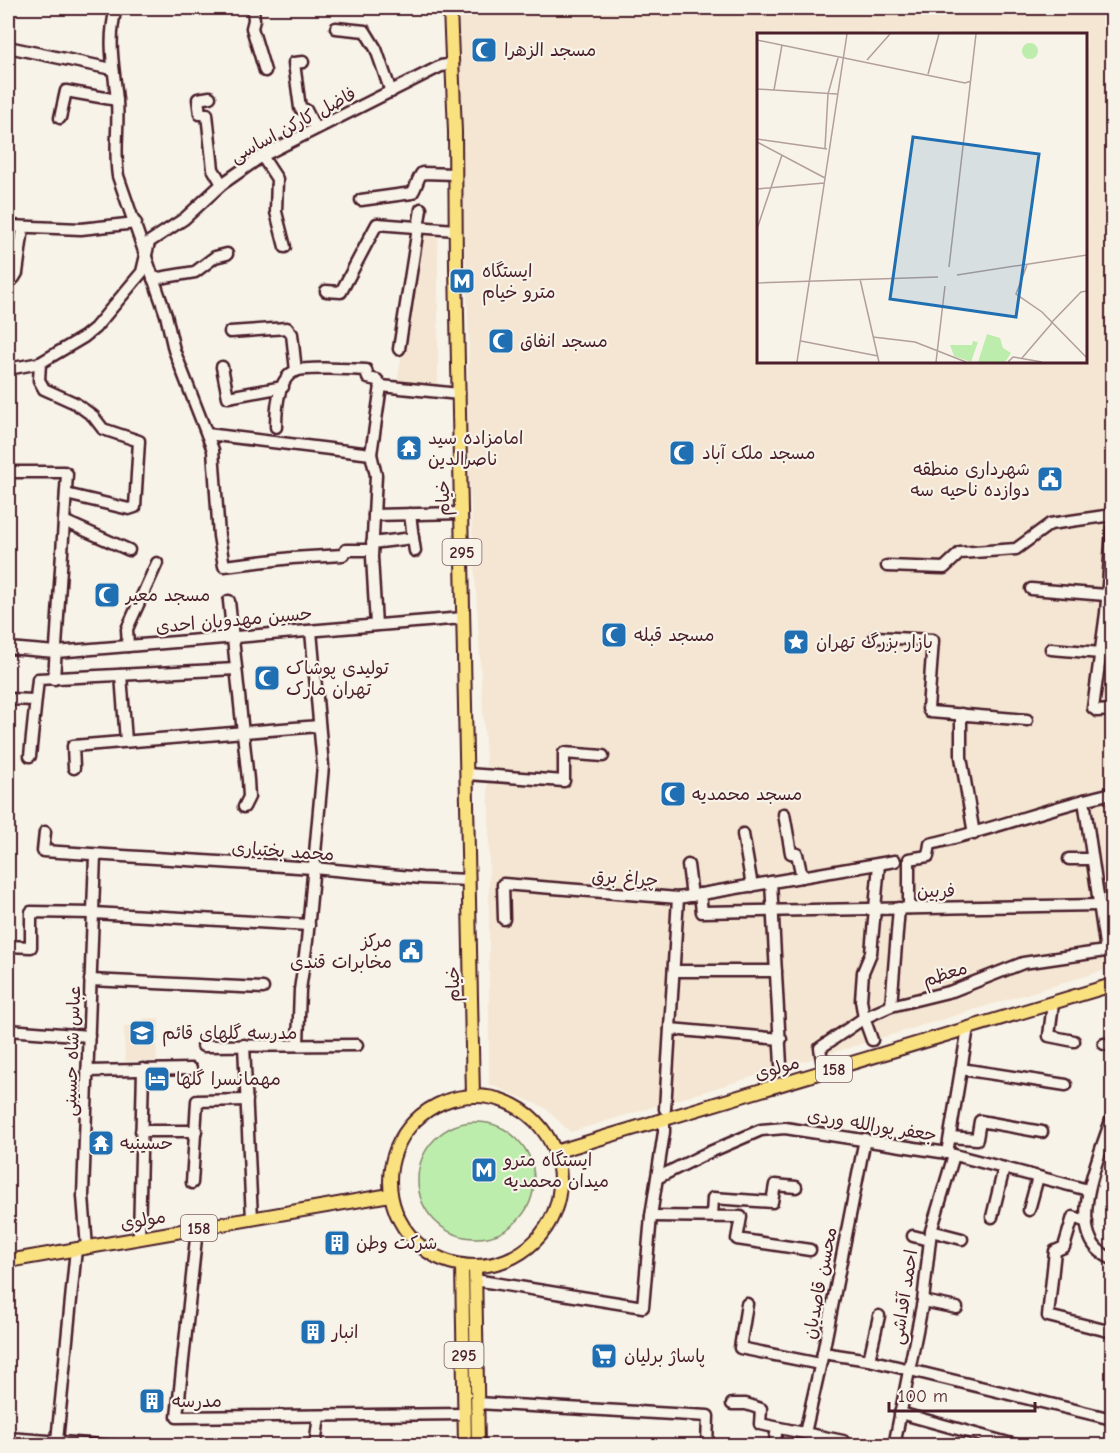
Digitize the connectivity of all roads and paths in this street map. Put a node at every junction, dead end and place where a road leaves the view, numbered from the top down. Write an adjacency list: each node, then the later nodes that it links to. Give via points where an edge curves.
1 (116, 8): 8 (street, via 110,50)
2 (253, 8): 9 (street, via 252,28)
3 (450, 8): 7 (main road, خیام / 295)
4 (336, 28): 10 (street, via 364,31 376,49)
5 (8, 47): 8 (street)
6 (303, 62): 14 (street, via 294,63 300,108 306,110)
7 (453, 64): 10 (street, فاضل کارکن اساسی, via 441,66); 16 (main road, خیام / 295)
8 (112, 69): 12 (street)
9 (265, 71)
10 (391, 92): 14 (street, فاضل کارکن اساسی)
11 (210, 97): 17 (street, via 198,99 200,114 207,114 213,169)
12 (117, 99): 13 (street, via 66,91); 20 (street, via 118,176)
13 (60, 118)
14 (315, 128): 15 (street, فاضل کارکن اساسی)
15 (262, 156): 17 (street, فاضل کارکن اساسی); 25 (street, via 277,179 276,212)
16 (455, 174): 18 (street, via 422,173 412,193); 24 (main road, خیام / 295)
17 (222, 184): 26 (street, فاضل کارکن اساسی, via 184,219 149,242)
18 (361, 200)
19 (422, 209): 22 (street)
20 (136, 223): 23 (street, via 81,229); 26 (street)
21 (8, 226): 23 (street)
22 (418, 226): 24 (street); 30 (street, via 377,224 341,292); 32 (street)
23 (23, 228): 28 (street, via 17,273)
24 (456, 230): 39 (main road, خیام / 295)
25 (285, 247)
26 (145, 252): 29 (street); 33 (street, فاضل کارکن اساسی, via 142,272 95,327)
27 (227, 254): 29 (street, via 215,257 195,272)
28 (8, 278)
29 (153, 279): 41 (street, via 174,350)
30 (326, 291)
31 (230, 332): 36 (street, via 287,328 292,334)
32 (399, 349)
33 (40, 363): 35 (street, فاضل کارکن اساسی); 44 (street, via 39,380 44,388 75,403 103,429 139,441 135,507 129,509)
34 (222, 367): 38 (street, via 228,397)
35 (8, 368)
36 (296, 371): 37 (street, via 366,370 368,378 377,380); 38 (street)
37 (381, 386): 39 (street); 42 (street)
38 (283, 387): 40 (street, via 277,399)
39 (459, 394): 45 (main road, خیام / 295)
40 (276, 427)
41 (207, 434): 42 (street); 52 (street, via 213,450 224,566 343,555 346,550)
42 (371, 454): 47 (street, via 376,475)
43 (8, 472): 44 (street, via 64,472)
44 (66, 494): 49 (street)
45 (461, 513): 46 (street); 61 (main road, خیام / 295)
46 (410, 514): 47 (street); 51 (street)
47 (374, 515): 52 (street)
48 (1113, 515): 56 (street, via 1050,525 1016,549 960,553 944,568)
49 (64, 520): 53 (street); 69 (street)
50 (1113, 528): 58 (street)
51 (413, 538): 52 (street); 54 (street)
52 (372, 547): 62 (street)
53 (129, 550)
54 (415, 551)
55 (157, 563): 66 (street, via 127,629)
56 (887, 566)
57 (1031, 589): 58 (street)
58 (1106, 595): 60 (street)
59 (229, 601): 64 (street)
60 (1109, 614): 70 (street)
61 (463, 618): 62 (street, حسین مهدویان احدی); 85 (main road, خیام / 295)
62 (376, 625): 63 (street, حسین مهدویان احدی)
63 (311, 631): 64 (street, حسین مهدویان احدی); 79 (street)
64 (232, 637): 66 (street, حسین مهدویان احدی); 71 (street)
65 (875, 637): 77 (street, via 933,640 929,711)
66 (128, 646): 69 (street, حسین مهدویان احدی)
67 (8, 648): 69 (street, حسین مهدویان احدی)
68 (1051, 649): 70 (street)
69 (56, 652): 73 (street)
70 (1101, 653): 76 (street, via 1094,708)
71 (236, 669): 72 (street); 80 (street)
72 (120, 675): 73 (street); 81 (street)
73 (54, 679): 75 (street, via 38,678)
74 (8, 699): 75 (street)
75 (35, 700): 82 (street)
76 (1113, 710)
77 (961, 714): 78 (street); 92 (street, via 962,757)
78 (1028, 720)
79 (319, 726): 80 (street); 99 (street, via 323,766)
80 (243, 732): 81 (street); 88 (street, via 249,797)
81 (126, 741): 84 (street, via 73,746)
82 (30, 756)
83 (603, 756): 85 (street, via 564,753 564,781)
84 (74, 768)
85 (467, 774): 101 (main road, خیام / 295)
86 (1113, 793): 87 (street)
87 (1084, 800): 92 (street); 95 (street)
88 (244, 807)
89 (784, 814): 100 (street, via 791,853 797,854)
90 (45, 832): 93 (street, محمد بختیاری, via 43,851)
91 (743, 834): 103 (street)
92 (974, 834): 107 (street, via 930,844 928,856 909,859)
93 (95, 855): 99 (street, محمد بختیاری); 110 (street, عباس شاه حسینی)
94 (1069, 859): 95 (street)
95 (1091, 859): 106 (street)
96 (895, 861): 97 (street)
97 (879, 864): 100 (street); 108 (street)
98 (688, 865): 104 (street)
99 (313, 868): 101 (street, محمد بختیاری); 112 (street)
100 (802, 877): 102 (street)
101 (469, 880): 141 (main road, خیام / 295)
102 (771, 882): 103 (street); 109 (street)
103 (752, 886): 104 (street)
104 (696, 895): 105 (street); 109 (street, فربین, via 702,912)
105 (678, 898): 111 (street, چراغ برق, via 503,884); 115 (street, چراغ برق)
106 (1100, 905): 107 (street, فربین); 114 (street)
107 (904, 908): 108 (street, فربین); 121 (street)
108 (875, 909): 109 (street, فربین); 122 (street, via 871,953 863,972)
109 (773, 911): 116 (street)
110 (93, 913): 112 (street); 113 (street, via 32,912 31,947); 117 (street, عباس شاه حسینی)
111 (504, 919)
112 (309, 925): 130 (street)
113 (8, 946)
114 (1109, 951): 121 (street, معظم, via 1023,963 952,991)
115 (674, 971): 116 (street); 124 (street, چراغ برق)
116 (776, 971): 127 (street)
117 (90, 980): 119 (street); 126 (street, عباس شاه حسینی)
118 (1113, 985): 120 (main road, مولوی / 158)
119 (263, 988)
120 (1053, 1003): 123 (main road, مولوی / 158); 129 (street, via 1049,1036)
121 (891, 1006): 122 (street, معظم)
122 (864, 1018): 128 (street); 139 (street, معظم, via 820,1048)
123 (968, 1028): 137 (street, احمد آقداشی); 139 (main road, مولوی / 158)
124 (670, 1029): 127 (street); 143 (street, چراغ برق)
125 (8, 1030): 126 (street)
126 (88, 1036): 138 (street, عباس شاه حسینی)
127 (780, 1039): 134 (street)
128 (872, 1040)
129 (1074, 1041)
130 (298, 1044): 131 (street); 132 (street)
131 (244, 1045): 133 (street); 142 (street)
132 (357, 1045)
133 (203, 1046)
134 (781, 1065)
135 (143, 1069): 136 (street); 138 (street); 145 (street)
136 (191, 1069)
137 (961, 1069): 140 (street); 148 (street, احمد آقداشی)
138 (87, 1071): 170 (street, عباس شاه حسینی)
139 (824, 1072): 143 (main road, مولوی / 158)
140 (1066, 1085)
141 (473, 1096): 150 (main road, via 494,1098 532,1118); 158 (main road, via 442,1102 411,1124 393,1157)
142 (247, 1100): 146 (street, via 197,1101); 163 (street)
143 (664, 1115): 150 (main road, مولوی / 158); 154 (street, چراغ برق)
144 (1113, 1117): 157 (street)
145 (141, 1131): 146 (street); 168 (street)
146 (195, 1131): 155 (street)
147 (1042, 1132): 148 (street, via 980,1121 977,1139)
148 (950, 1137): 151 (street, احمد آقداشی)
149 (865, 1139): 151 (street, جعفر پورالله وردی); 154 (street, جعفر پورالله وردی, via 785,1128 761,1131); 181 (street, محسن قاصدیان)
150 (555, 1152): 174 (main road, via 559,1197 549,1222 532,1244 516,1255 498,1263)
151 (951, 1154): 152 (street, جعفر پورالله وردی); 166 (street, احمد آقداشی)
152 (1004, 1168): 153 (street, جعفر پورالله وردی); 162 (street)
153 (1038, 1177): 157 (street, جعفر پورالله وردی); 159 (street)
154 (657, 1178): 160 (street, چراغ برق)
155 (192, 1183)
156 (796, 1187): 161 (street, via 774,1185 772,1202 713,1198)
157 (1088, 1190): 164 (street)
158 (390, 1195): 163 (main road, مولوی / 158); 174 (main road, via 398,1218 418,1245 447,1262)
159 (1029, 1210)
160 (651, 1216): 161 (street); 175 (street, چراغ برق, via 643,1307)
161 (712, 1216): 171 (street, via 741,1217 737,1239)
162 (992, 1217)
163 (252, 1219): 165 (main road, مولوی / 158)
164 (1086, 1222): 172 (street, via 1094,1247); 180 (street, via 1073,1217 1064,1246 1050,1250 1048,1316)
165 (197, 1228): 168 (main road, مولوی / 158); 188 (street, via 177,1416)
166 (930, 1235): 167 (street); 169 (street); 176 (street, احمد آقداشی)
167 (913, 1236)
168 (139, 1239): 170 (main road, مولوی / 158)
169 (962, 1239)
170 (81, 1249): 173 (main road, مولوی / 158); 192 (street, عباس شاه حسینی)
171 (810, 1250)
172 (1113, 1259)
173 (8, 1261)
174 (468, 1265): 175 (main road, 295); 187 (main road, 295)
175 (475, 1280): 184 (main road, 295)
176 (923, 1301): 178 (street); 183 (street, احمد آقداشی)
177 (747, 1304): 181 (street, via 740,1348)
178 (957, 1308)
179 (879, 1316): 182 (street)
180 (1113, 1332)
181 (822, 1358): 182 (street); 191 (street, محسن قاصدیان)
182 (869, 1360): 183 (street)
183 (908, 1369): 186 (street, احمد آقداشی); 189 (street)
184 (477, 1403): 198 (main road, 295); 199 (street, via 708,1416)
185 (732, 1404): 190 (street, via 760,1408 760,1424)
186 (900, 1413): 194 (street); 202 (street, احمد آقداشی)
187 (465, 1414): 188 (street); 197 (main road, 295)
188 (319, 1416): 196 (street)
189 (1113, 1419)
190 (777, 1428): 191 (street); 200 (street)
191 (804, 1433): 201 (street, via 843,1441)
192 (57, 1441): 193 (street); 195 (street)
193 (8, 1442)
194 (1003, 1443): 203 (street)
195 (115, 1446)
196 (315, 1446)
197 (465, 1446)
198 (478, 1446)
199 (707, 1446)
200 (774, 1446)
201 (844, 1446)
202 (894, 1446)
203 (1019, 1446)

